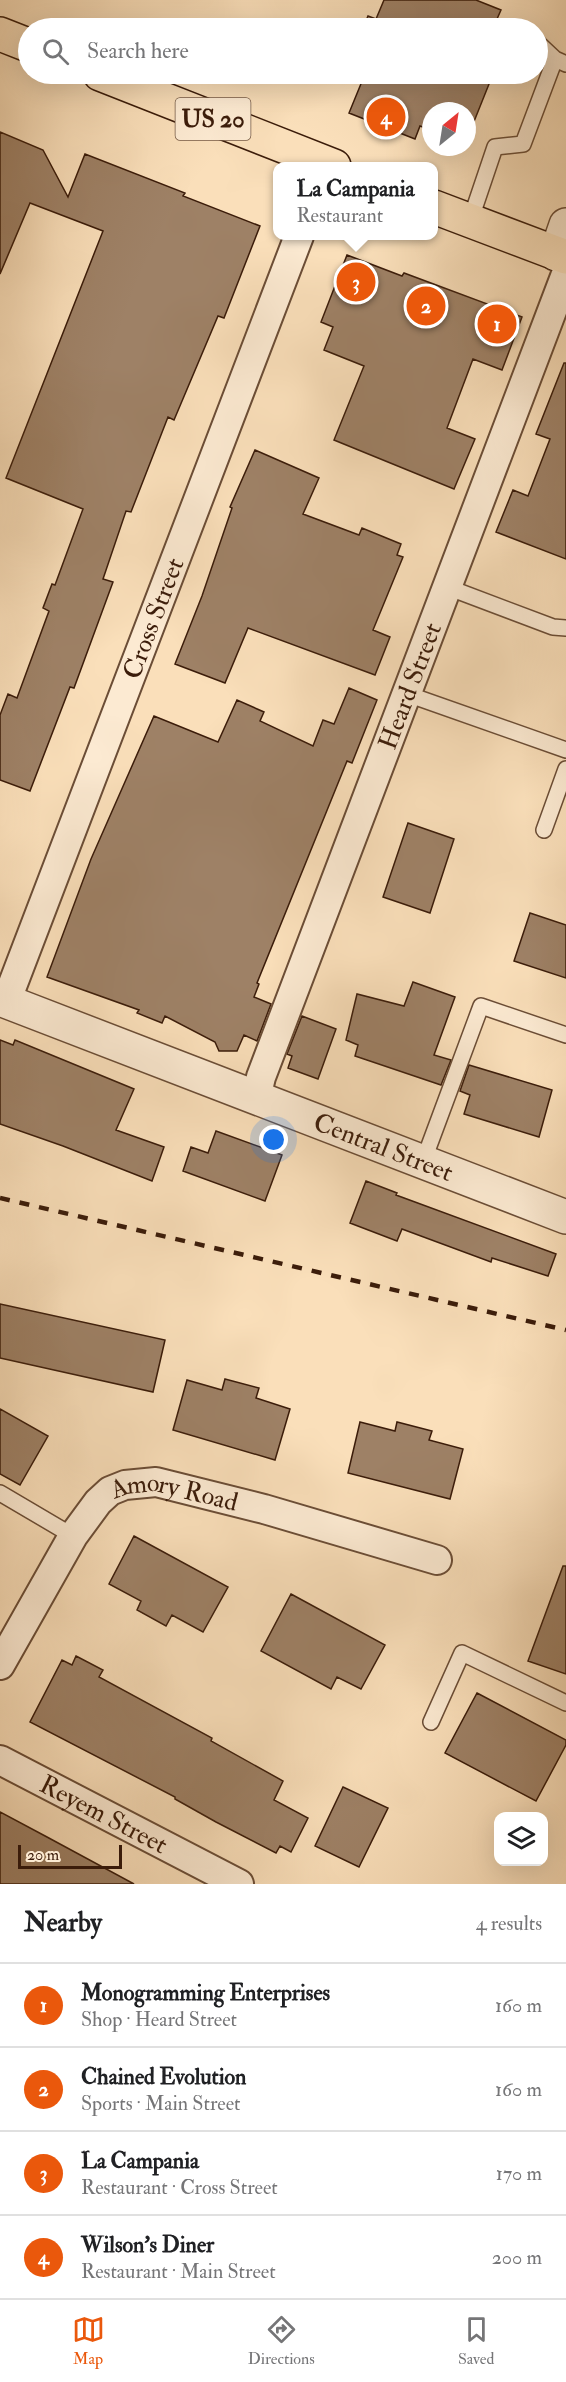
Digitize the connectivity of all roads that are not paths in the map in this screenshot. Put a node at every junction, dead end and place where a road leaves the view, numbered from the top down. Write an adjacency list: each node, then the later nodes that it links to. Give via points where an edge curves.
1 (0, 34): 2 (main road)
2 (18, 41)
3 (548, 52): 4 (lane)
4 (560, 62): 8 (lane, via 524,144 495,147)
5 (125, 84): 6 (main road, US 20)
6 (319, 162)
7 (438, 209): 8 (main road)
8 (470, 221): 10 (main road)
9 (297, 240): 17 (street, Cross Street)
10 (564, 253): 11 (street, Heard Street)
11 (447, 587): 12 (lane, via 553,627); 13 (street, Heard Street)
12 (566, 628)
13 (406, 694): 14 (lane); 19 (street, Heard Street)
14 (566, 750)
15 (566, 769): 16 (lane)
16 (544, 830)
17 (3, 1000): 19 (street, Central Street)
18 (566, 1035): 20 (lane, via 481,1006)
19 (256, 1098): 20 (street, Central Street)
20 (423, 1162): 21 (street, Central Street)
21 (566, 1217)
22 (0, 1493): 23 (lane)
23 (73, 1536): 24 (street, Amory Road, via 110,1491 125,1485 156,1482); 25 (street, Amory Road)
24 (437, 1560)
25 (3, 1652)
26 (566, 1703): 27 (lane, via 462,1653)
27 (431, 1722)
28 (0, 1760): 29 (street, Reyem Street)
29 (239, 1884)

